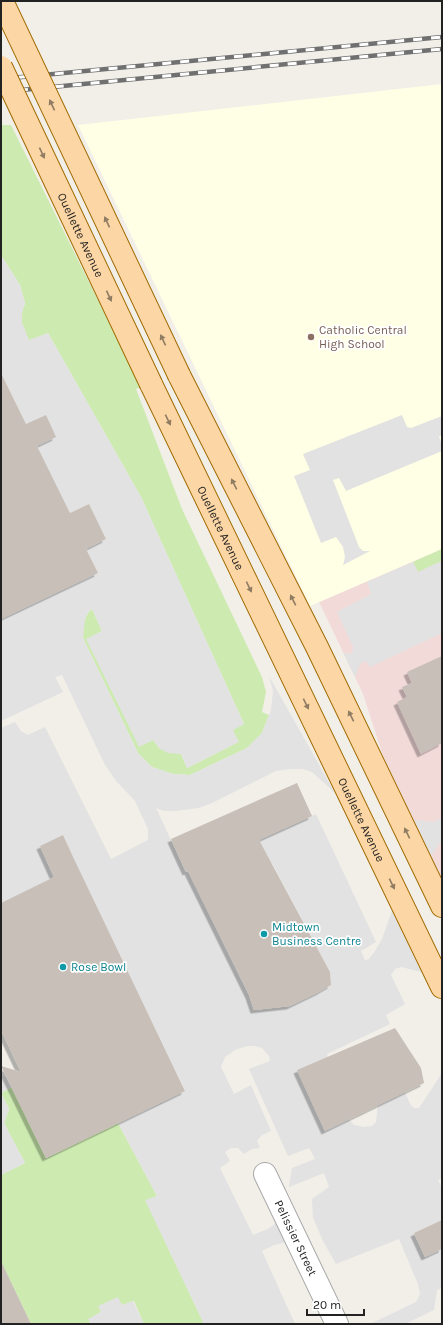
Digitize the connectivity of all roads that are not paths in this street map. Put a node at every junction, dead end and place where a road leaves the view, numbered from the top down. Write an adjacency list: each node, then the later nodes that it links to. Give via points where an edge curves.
1 (2, 1): 3 (main road, one-way to 1, bridge, via 317,647 179,375)
2 (1, 67): 4 (main road, Ouellette Avenue, one-way to 4, bridge)
3 (442, 906)
4 (442, 987)
5 (265, 1174): 6 (street, Pelissier Street)
6 (337, 1324)

